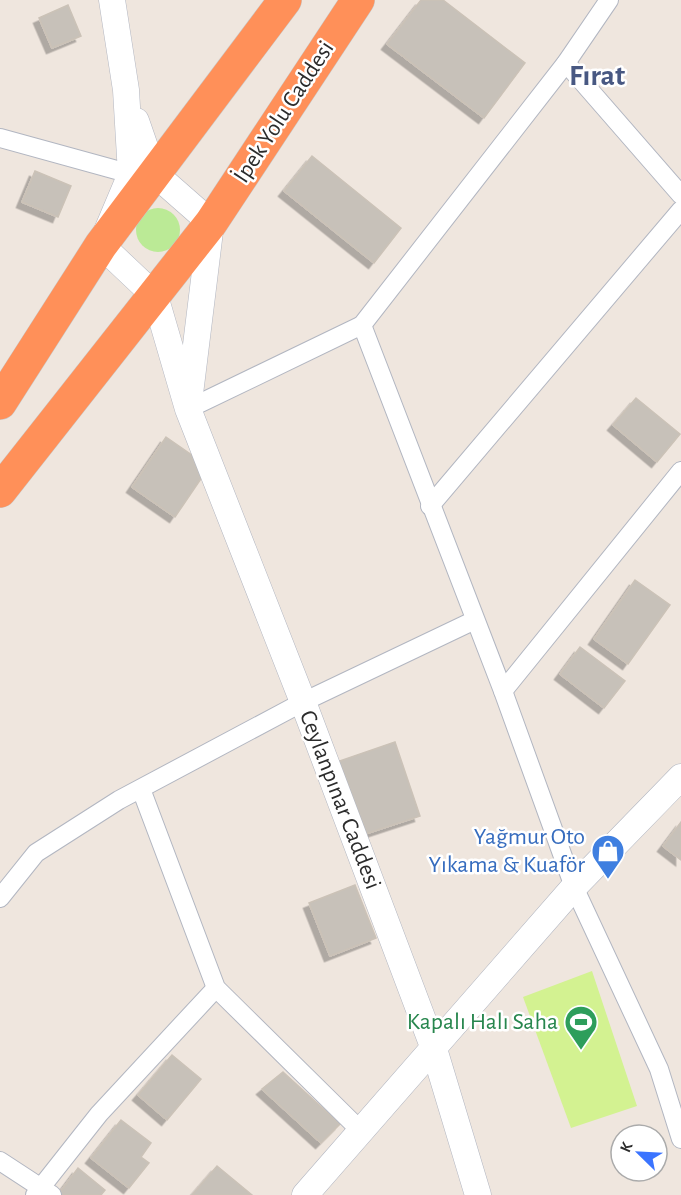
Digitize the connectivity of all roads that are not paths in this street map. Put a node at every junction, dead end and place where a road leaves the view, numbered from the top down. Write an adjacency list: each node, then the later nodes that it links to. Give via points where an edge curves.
1 (112, 0): 8 (main road)
2 (257, 0): 8 (highway)
3 (285, 0): 8 (highway)
4 (358, 0): 11 (highway, İpek Yolu Caddesi)
5 (609, 0): 6 (street)
6 (566, 63): 9 (street); 14 (street)
7 (0, 138): 8 (street)
8 (142, 174): 11 (main road); 12 (highway)
9 (681, 195)
10 (681, 210): 19 (street)
11 (211, 223): 13 (highway, İpek Yolu Caddesi); 16 (main road, Ceylanpınar Caddesi)
12 (100, 245): 13 (main road); 15 (highway)
13 (155, 296): 16 (main road, Ceylanpınar Caddesi); 18 (highway, İpek Yolu Caddesi)
14 (362, 325): 16 (street); 19 (street)
15 (0, 402)
16 (188, 409): 22 (main road, Ceylanpınar Caddesi)
17 (681, 471): 21 (street)
18 (0, 491)
19 (430, 506): 20 (street)
20 (475, 620): 21 (street); 22 (street)
21 (503, 691): 25 (street)
22 (303, 702): 24 (street); 28 (main road, Ceylanpınar Caddesi)
23 (681, 777): 25 (main road)
24 (141, 789): 26 (street, via 36,853); 27 (street)
25 (574, 887): 28 (main road); 30 (street, via 659,1069)
26 (0, 898)
27 (216, 988): 29 (street); 32 (street, via 99,1114)
28 (434, 1049): 29 (main road); 34 (main road, Ceylanpınar Caddesi)
29 (361, 1131): 33 (main road)
30 (680, 1131)
31 (0, 1161): 32 (street)
32 (43, 1192)
33 (305, 1195)
34 (478, 1195)

